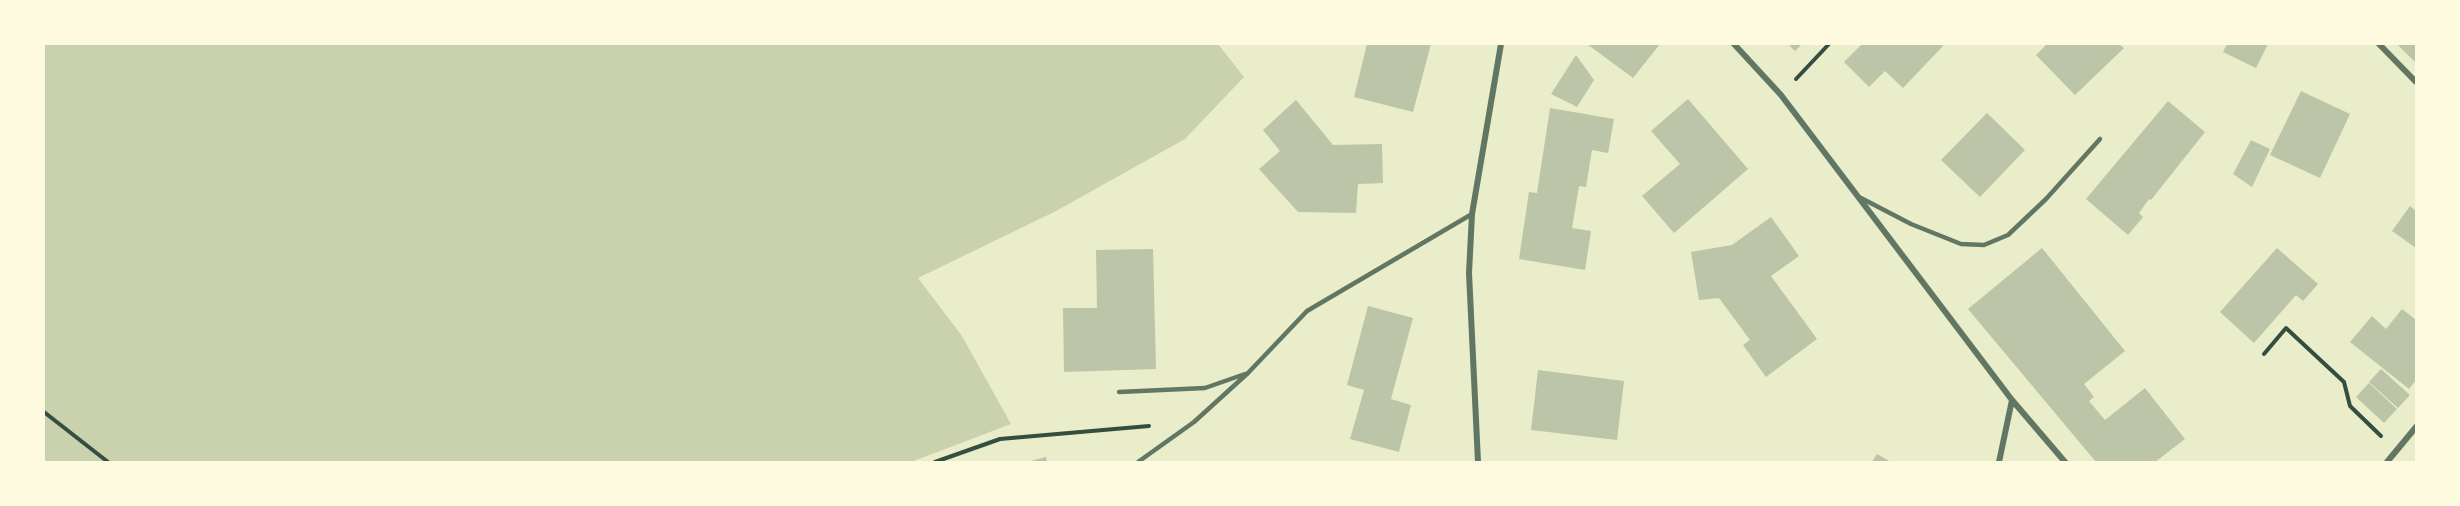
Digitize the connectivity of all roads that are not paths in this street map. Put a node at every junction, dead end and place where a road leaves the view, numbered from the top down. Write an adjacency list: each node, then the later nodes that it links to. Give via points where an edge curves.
1 (1501, 44): 7 (street)
2 (1734, 44): 6 (street, via 1781,95)
3 (2379, 44): 4 (street)
4 (2416, 82)
5 (2100, 139): 6 (lane, via 2008,235 1984,245 1961,244)
6 (1856, 196): 10 (street)
7 (1472, 214): 8 (lane, via 1307,311); 13 (street, via 1469,273)
8 (1248, 373): 9 (lane, via 1205,388); 12 (lane, via 1194,422)
9 (1119, 392)
10 (2012, 400): 14 (street); 15 (street)
11 (2416, 427): 16 (street)
12 (1138, 462)
13 (1478, 462)
14 (1999, 462)
15 (2065, 462)
16 (2387, 462)

